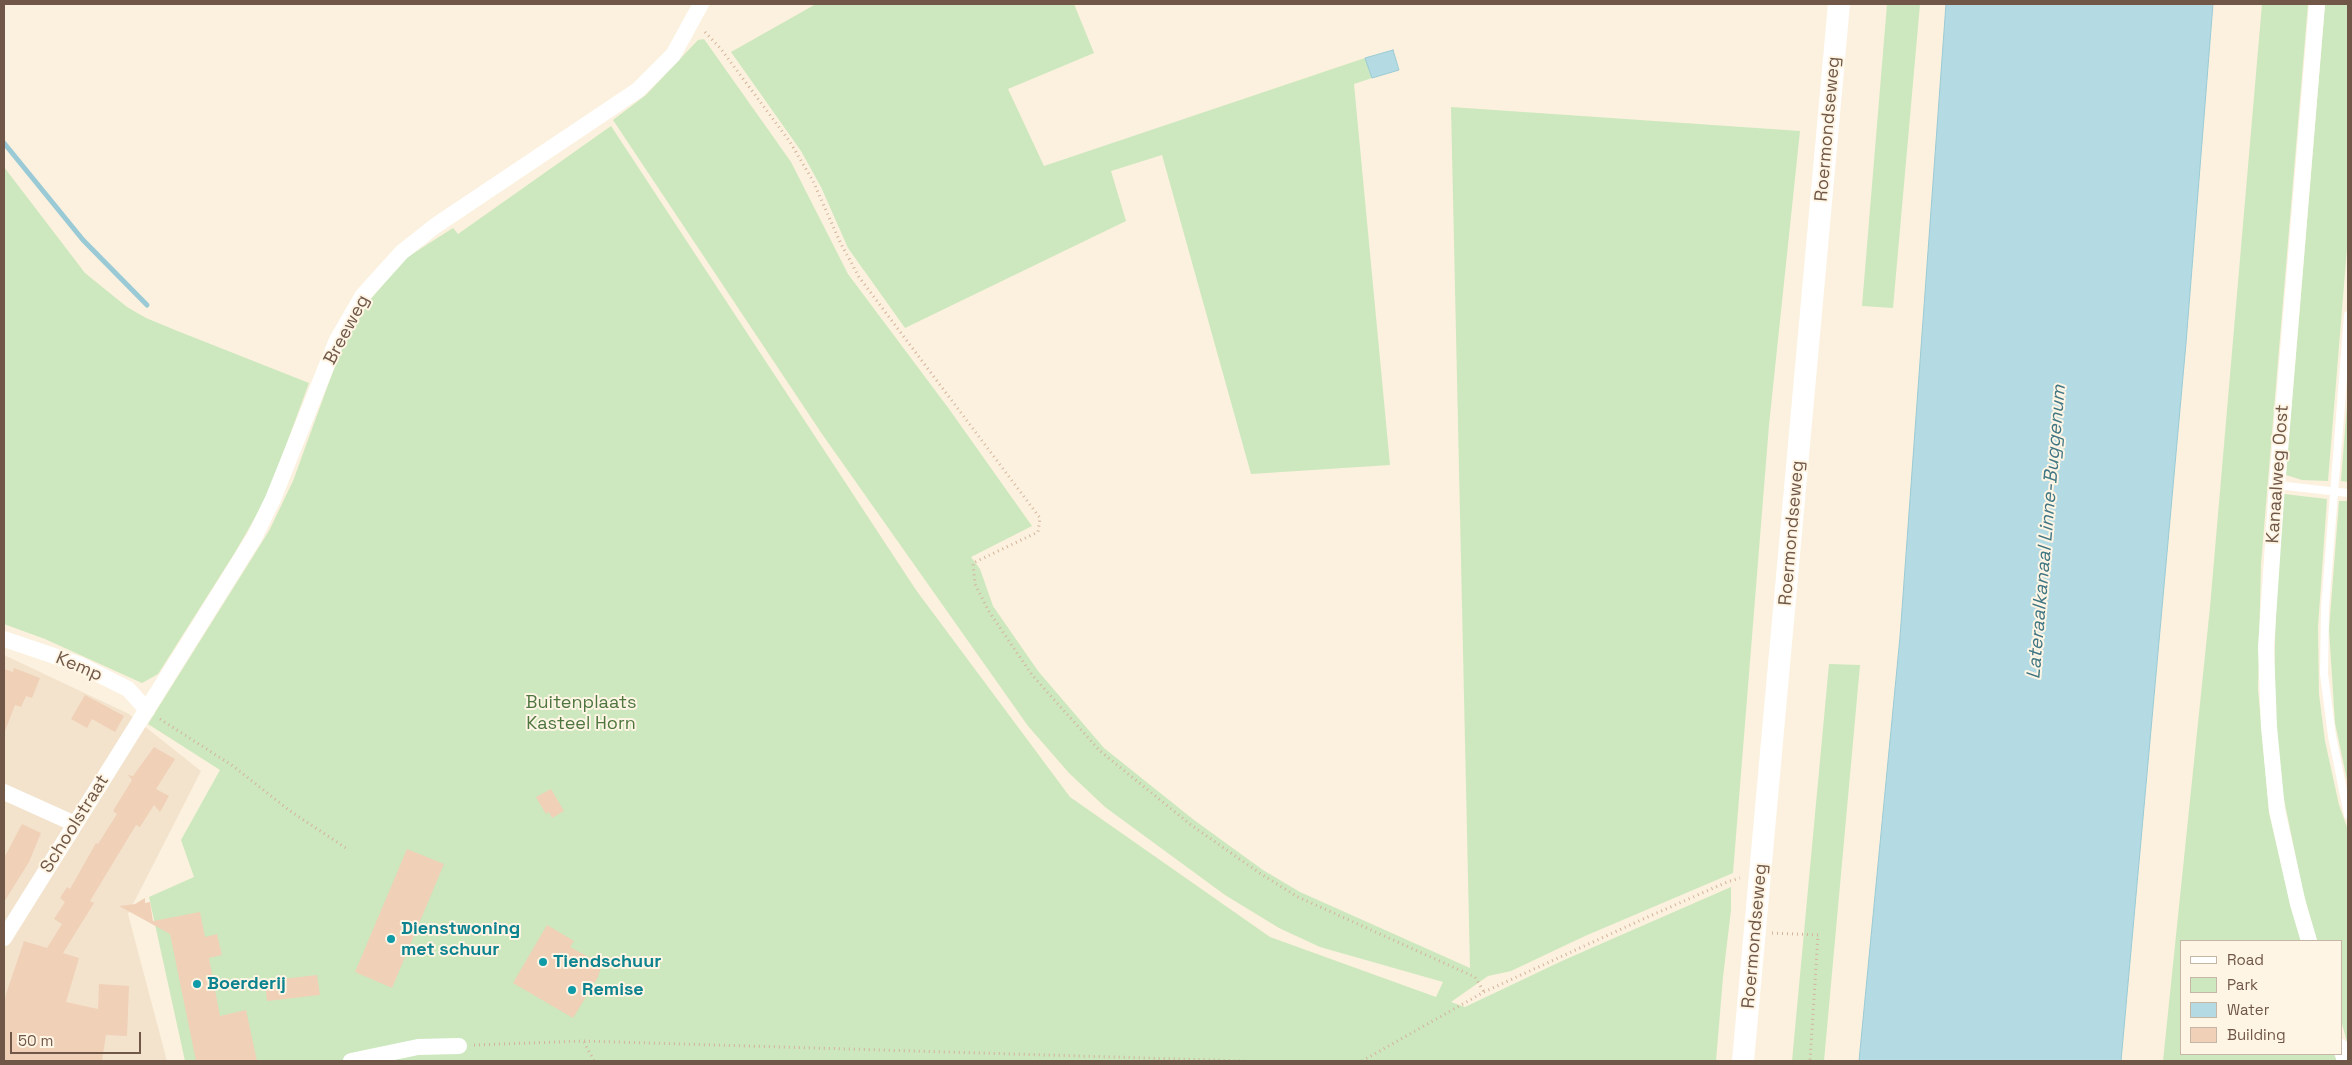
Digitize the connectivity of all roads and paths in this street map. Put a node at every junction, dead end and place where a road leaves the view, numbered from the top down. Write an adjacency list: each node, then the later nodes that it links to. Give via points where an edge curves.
1 (701, 4): 4 (street, Breeweg)
2 (1839, 4): 26 (main road, Roermondseweg)
3 (2317, 4): 6 (street, Kanaalweg Oost)
4 (694, 19): 10 (street, Breeweg, via 673,55 638,90 435,226 402,252 363,295 337,340 254,538); 19 (path, via 721,49 790,142 813,181 859,277 1040,518 1038,532 973,563 975,584 988,610 1032,675 1100,751 1191,825 1253,869 1298,897 1475,977)
5 (2348, 315): 7 (lane)
6 (2277, 485): 7 (lane); 18 (street, Kanaalweg Oost, via 2266,647 2268,727 2277,810)
7 (2334, 493): 8 (lane); 12 (lane, via 2325,608 2324,674 2332,736)
8 (2348, 493)
9 (4, 638): 10 (street, Kemp, via 78,664 128,689)
10 (147, 710): 13 (street, Schoolstraat); 14 (path, via 233,766 290,812)
11 (4, 792): 13 (street)
12 (2348, 815)
13 (75, 824): 17 (street, Schoolstraat)
14 (346, 848)
15 (1740, 878): 19 (path)
16 (1776, 933): 27 (path, via 1818,935)
17 (4, 938)
18 (2309, 940)
19 (1484, 992): 25 (path)
20 (583, 1041): 21 (path); 23 (path); 24 (path)
21 (464, 1046): 22 (street, via 418,1047)
22 (352, 1061)
23 (594, 1061)
24 (1245, 1061)
25 (1362, 1061)
26 (1744, 1061)
27 (1810, 1061)

